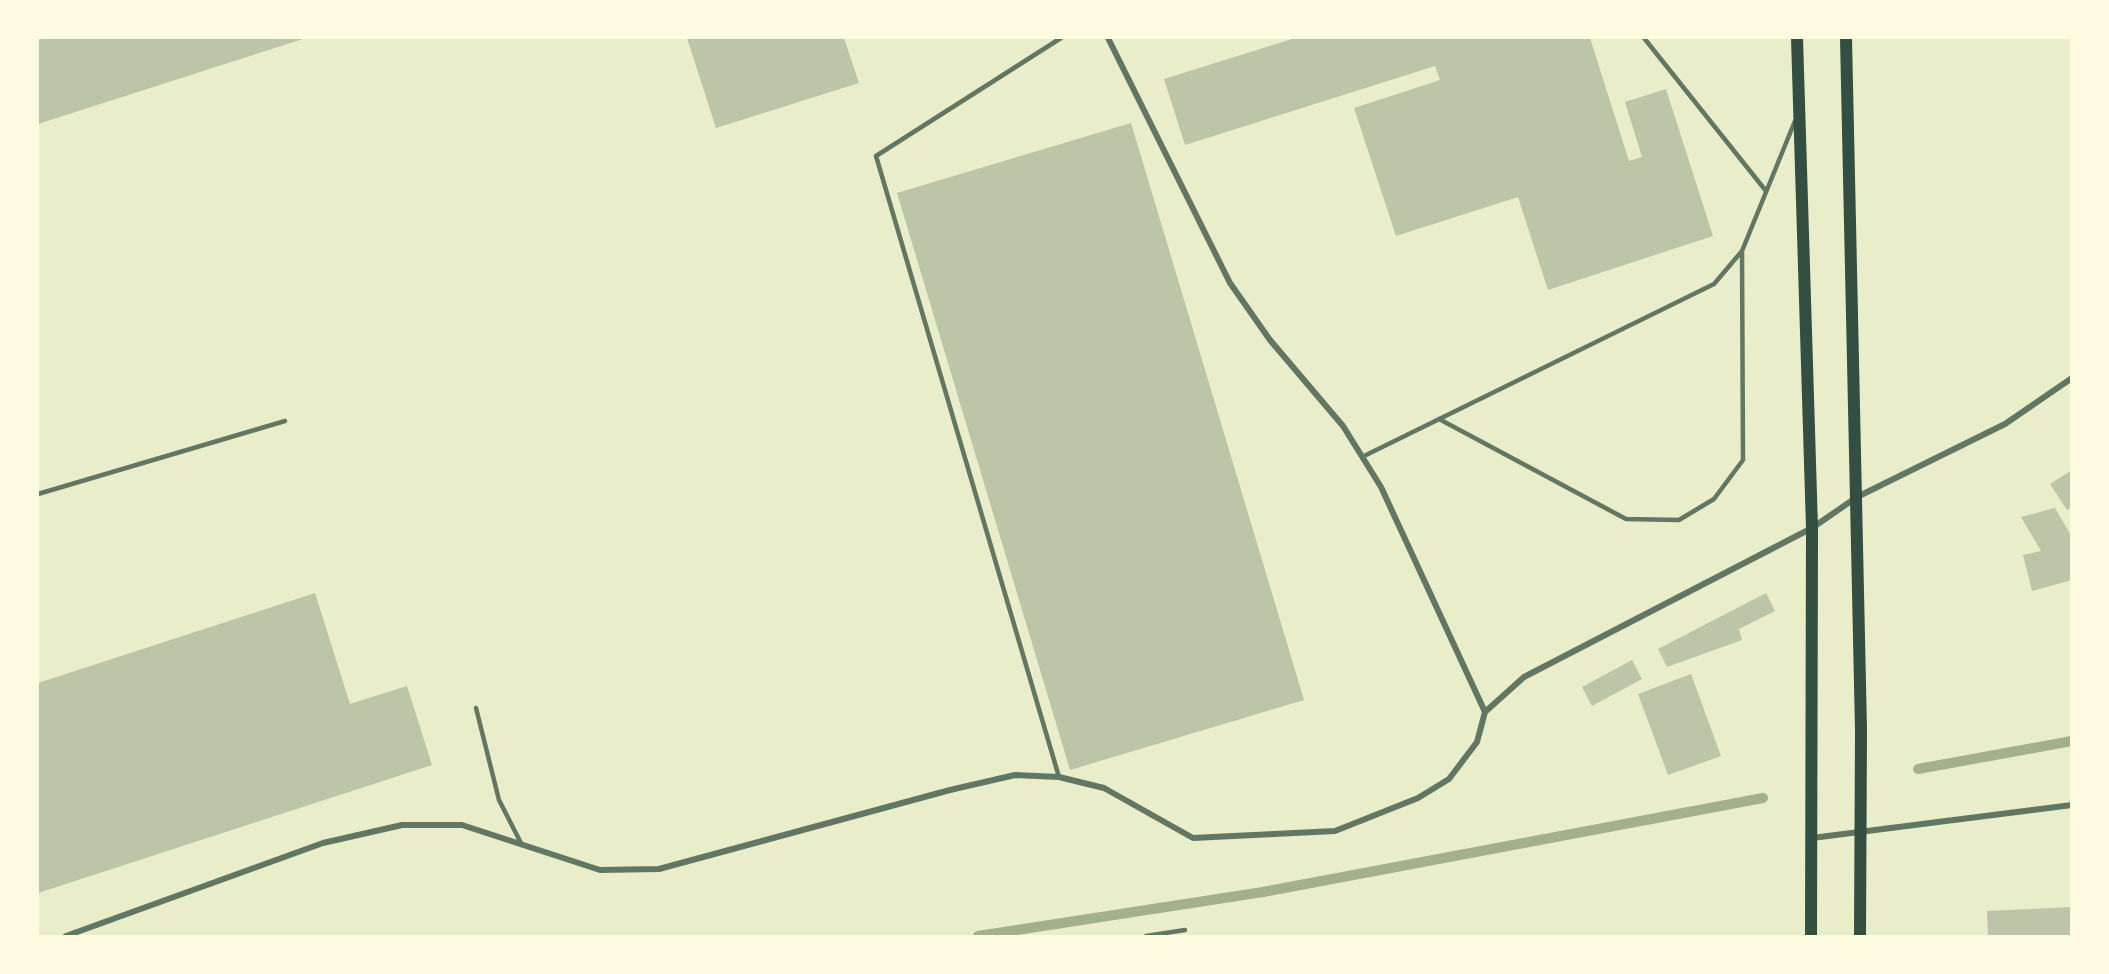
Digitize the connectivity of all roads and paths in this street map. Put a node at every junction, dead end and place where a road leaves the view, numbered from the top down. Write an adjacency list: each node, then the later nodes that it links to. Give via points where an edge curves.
1 (1061, 38): 18 (lane, via 876,156)
2 (1108, 38): 12 (street, via 1230,283 1270,340 1343,426)
3 (1644, 38): 7 (lane)
4 (1797, 38): 6 (main road)
5 (1846, 38): 14 (main road)
6 (1798, 112): 7 (lane); 15 (main road)
7 (1767, 190): 8 (lane)
8 (1742, 251): 10 (lane, via 1714,284); 10 (lane, via 1743,460 1714,499 1679,520 1626,519)
9 (2072, 378): 14 (street, via 2005,424)
10 (1439, 419): 12 (lane)
11 (285, 421): 13 (lane)
12 (1362, 457): 17 (street, via 1381,488)
13 (38, 494)
14 (1857, 496): 15 (street); 20 (main road)
15 (1812, 528): 17 (street, via 1524,677); 21 (main road)
16 (476, 708): 22 (lane, via 499,800)
17 (1485, 712): 18 (street, via 1477,742 1449,779 1418,798 1335,831 1193,838 1104,788)
18 (1059, 777): 22 (street, via 1015,775 659,869 600,870)
19 (2072, 806): 20 (street)
20 (1861, 832): 21 (street); 27 (main road)
21 (1812, 838): 26 (main road)
22 (522, 844): 24 (street, via 462,825 402,825 323,843)
23 (1185, 930): 25 (lane)
24 (66, 936)
25 (1146, 936)
26 (1811, 936)
27 (1860, 936)

